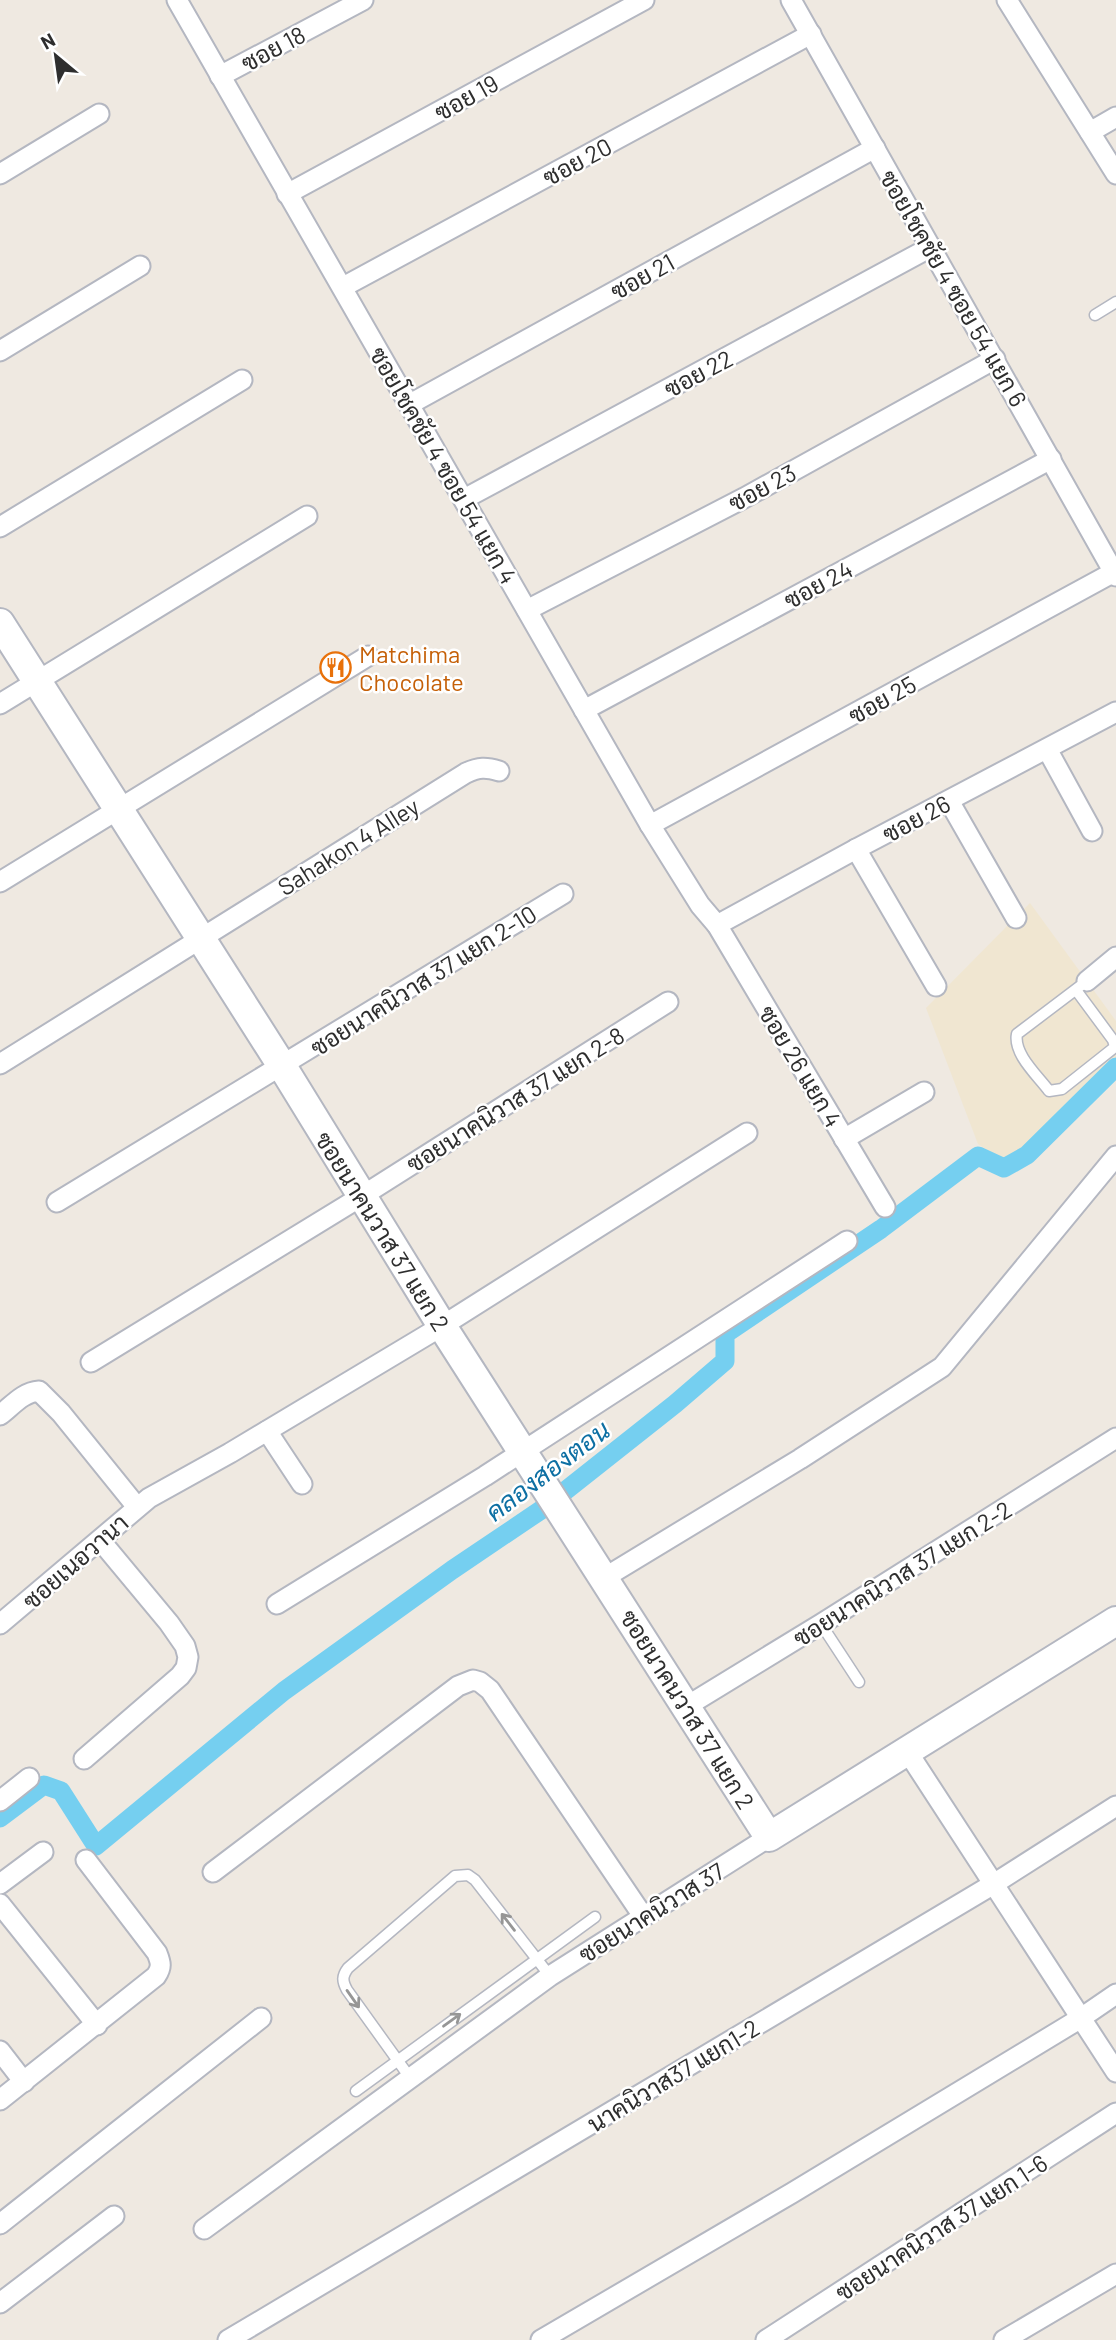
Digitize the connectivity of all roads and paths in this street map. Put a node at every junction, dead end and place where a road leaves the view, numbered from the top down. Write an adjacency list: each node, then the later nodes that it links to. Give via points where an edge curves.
1 (177, 0): 7 (street, ซอยโชคชัย 4 ซอย 54 แยก 4)
2 (363, 0): 7 (street, ซอย 18)
3 (644, 0): 14 (street, ซอย 19)
4 (791, 0): 6 (street, ซอยโชคชัย 4 ซอย 54 แยก 6)
5 (1009, 1): 10 (street)
6 (811, 34): 11 (street, ซอยโชคชัย 4 ซอย 54 แยก 6); 17 (street, ซอย 20)
7 (220, 76): 14 (street, ซอยโชคชัย 4 ซอย 54 แยก 4)
8 (99, 114): 12 (street)
9 (1116, 117): 10 (street)
10 (1090, 132): 13 (street)
11 (875, 148): 15 (street, ซอยโชคชัย 4 ซอย 54 แยก 6); 23 (street, ซอย 21)
12 (0, 174)
13 (1116, 174)
14 (287, 194): 17 (street, ซอยโชคชัย 4 ซอย 54 แยก 4)
15 (931, 247): 21 (street, ซอยโชคชัย 4 ซอย 54 แยก 6); 25 (street, ซอย 22)
16 (140, 266): 20 (street)
17 (343, 287): 23 (street, ซอยโชคชัย 4 ซอย 54 แยก 4)
18 (1116, 302): 19 (lane)
19 (1095, 315)
20 (0, 351)
21 (995, 359): 24 (street, ซอยโชคชัย 4 ซอย 54 แยก 6); 29 (street, ซอย 23, via 744,498)
22 (242, 380): 27 (street)
23 (410, 404): 25 (street, ซอยโชคชัย 4 ซอย 54 แยก 4)
24 (1051, 459): 28 (street, ซอยโชคชัย 4 ซอย 54 แยก 6); 34 (street, ซอย 24)
25 (464, 499): 29 (street, ซอยโชคชัย 4 ซอย 54 แยก 4)
26 (307, 516): 32 (street)
27 (0, 527)
28 (1115, 574): 40 (street, ซอย 25)
29 (527, 610): 34 (street, ซอยโชคชัย 4 ซอย 54 แยก 4)
30 (0, 623): 32 (street, ซอยนาคนวาส 37 แยก 2)
31 (368, 656): 39 (street)
32 (37, 682): 33 (street); 39 (street, ซอยนาคนวาส 37 แยก 2)
33 (0, 704)
34 (584, 710): 40 (street, ซอยโชคชัย 4 ซอย 54 แยก 4)
35 (1116, 712): 36 (street, ซอย 26)
36 (1047, 749): 38 (street, ซอย 26); 41 (street)
37 (499, 771): 47 (street, Sahakon 4 Alley, via 478,767 466,773)
38 (949, 801): 42 (street, ซอย 26); 45 (street)
39 (118, 810): 43 (street); 47 (street, ซอยนาคนวาส 37 แยก 2)
40 (650, 825): 46 (street, ซอยโชคชัย 4 ซอย 54 แยก 4, via 700,905)
41 (1092, 831)
42 (856, 849): 46 (street, ซอย 26); 49 (street)
43 (3, 873)
44 (563, 894): 53 (street, ซอยนาคนิวาส 37 แยก 2-10)
45 (1016, 918)
46 (718, 925): 56 (street, ซอย 26 แยก 4)
47 (200, 938): 52 (street, Sahakon 4 Alley); 53 (street, ซอยนาคนวาส 37 แยก 2)
48 (1116, 957): 50 (street)
49 (936, 986)
50 (1081, 986): 50 (lane, via 1017,1034 1018,1050 1049,1091 1062,1089 1115,1047)
51 (667, 1002): 58 (street, ซอยนาคนิวาส 37 แยก 2-8)
52 (0, 1064)
53 (282, 1066): 58 (street, ซอยนาคนวาส 37 แยก 2); 59 (street, ซอยนาคนิวาส 37 แยก 2-10)
54 (924, 1092): 56 (street)
55 (747, 1133): 62 (street, ซอยเนอวานา)
56 (844, 1139): 60 (street, ซอย 26 แยก 4)
57 (1116, 1156): 71 (street, via 942,1367)
58 (362, 1196): 62 (street, ซอยนาคนวาส 37 แยก 2); 63 (street, ซอยนาคนิวาส 37 แยก 2-8)
59 (57, 1202)
60 (886, 1207)
61 (847, 1241): 67 (street)
62 (442, 1326): 65 (street, ซอยเนอวานา); 67 (street, ซอยนาคนวาส 37 แยก 2)
63 (91, 1362)
64 (0, 1415): 69 (street, via 39,1391)
65 (267, 1430): 68 (street); 69 (street, ซอยเนอวานา)
66 (1116, 1438): 75 (street, ซอยนาคนิวาส 37 แยก 2-2)
67 (522, 1451): 71 (street, ซอยนาคนวาส 37 แยก 2); 72 (street)
68 (302, 1484)
69 (143, 1503): 70 (street, ซอยเนอวานา)
70 (100, 1540): 74 (street, ซอยเนอวานา); 79 (street, via 169,1623 188,1657 180,1676)
71 (604, 1578): 77 (street, ซอยนาคนวาส 37 แยก 2)
72 (277, 1604)
73 (1116, 1621): 78 (street, ซอยนาคนิวาส 37)
74 (0, 1624)
75 (821, 1624): 76 (lane); 77 (street, ซอยนาคนิวาส 37 แยก 2-2)
76 (859, 1682)
77 (687, 1706): 83 (street, ซอยนาคนวาส 37 แยก 2)
78 (907, 1751): 83 (street, ซอยนาคนิวาส 37); 88 (street)
79 (84, 1759)
80 (29, 1778): 81 (street)
81 (0, 1801)
82 (1116, 1806): 88 (street, นาคนิวาส37 แยก1-2)
83 (769, 1837): 90 (street, ซอยนาคนิวาส 37)
84 (43, 1852): 87 (street)
85 (86, 1860): 97 (street, via 161,1964 156,1976)
86 (213, 1872): 90 (street, via 458,1686 473,1680 490,1690)
87 (0, 1884)
88 (992, 1885): 96 (street); 111 (street, นาคนิวาส37 แยก1-2)
89 (0, 1904): 97 (street)
90 (643, 1916): 93 (street, ซอยนาคนิวาส 37)
91 (595, 1917): 92 (lane)
92 (537, 1959): 93 (lane); 99 (lane, one-way to 92); 99 (lane, one-way to 99, via 475,1880 468,1875 455,1876 343,1975 347,1990)
93 (550, 1976): 101 (street, ซอยนาคนิวาส 37)
94 (1116, 1994): 96 (street)
95 (261, 2018): 107 (street)
96 (1081, 2018): 100 (street); 112 (street)
97 (97, 2025): 102 (street)
98 (0, 2052): 102 (street)
99 (397, 2060): 101 (lane); 103 (lane)
100 (1116, 2072)
101 (411, 2079): 108 (street, ซอยนาคนิวาส 37)
102 (23, 2082): 104 (street)
103 (356, 2091)
104 (0, 2100)
105 (1116, 2113): 113 (street, ซอยนาคนิวาส 37 แยก 1-6)
106 (114, 2216): 110 (street)
107 (0, 2224)
108 (204, 2229)
109 (1116, 2274): 114 (street)
110 (0, 2303)
111 (229, 2340)
112 (541, 2340)
113 (766, 2340)
114 (1004, 2340)

